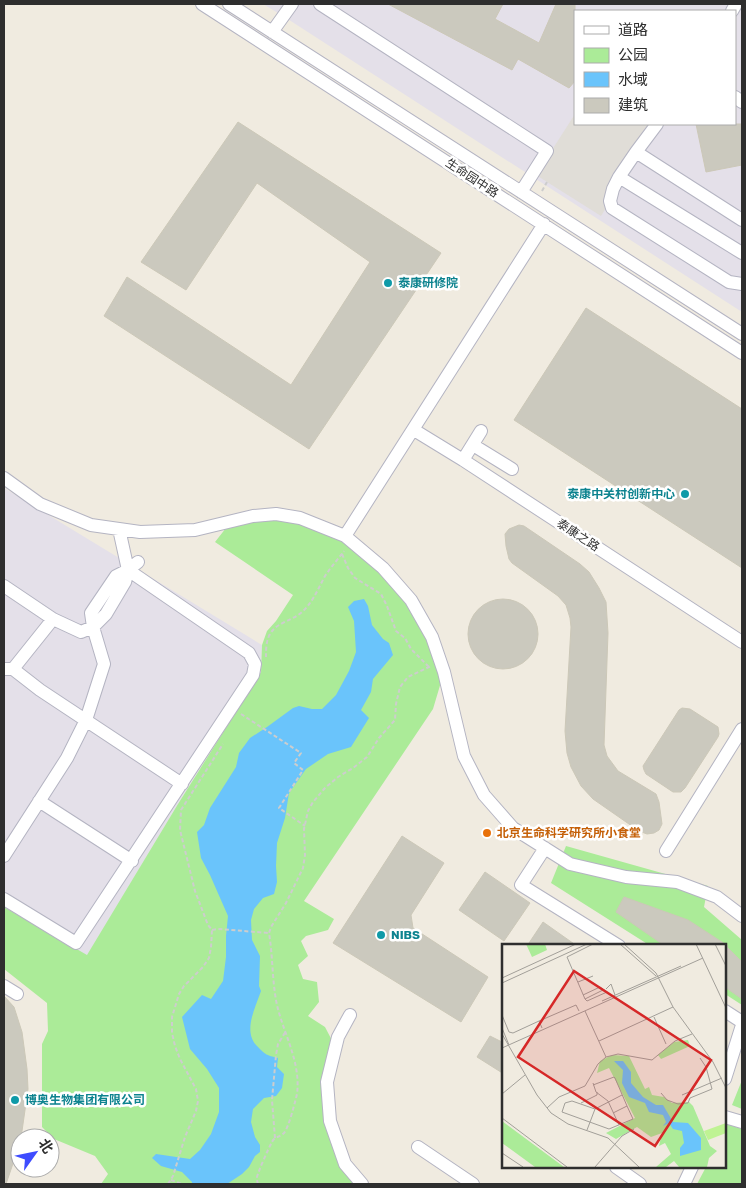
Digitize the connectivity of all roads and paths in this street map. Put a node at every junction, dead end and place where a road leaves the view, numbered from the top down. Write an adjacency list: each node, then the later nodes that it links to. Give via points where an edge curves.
1 (202, 4): 11 (street, 生命园中路)
2 (229, 4): 5 (street, 生命园中路)
3 (292, 4): 5 (street)
4 (320, 4): 9 (street, via 547,151)
5 (272, 32): 9 (street, 生命园中路)
6 (656, 125): 7 (street)
7 (636, 152): 8 (street); 10 (street)
8 (619, 177): 12 (street); 13 (street, via 612,189 612,208 729,282)
9 (521, 192): 14 (street, 生命园中路)
10 (742, 220)
11 (544, 224): 15 (street, 生命园中路); 16 (street)
12 (742, 254)
13 (742, 284)
14 (742, 334)
15 (742, 353)
16 (414, 430): 19 (street, 泰康之路); 23 (street)
17 (481, 431): 18 (street)
18 (473, 444): 19 (street); 20 (street)
19 (463, 460): 29 (street, 泰康之路)
20 (512, 470)
21 (4, 478): 22 (street, via 40,504 91,525)
22 (120, 529): 23 (street, via 140,532 195,530 276,514 300,518); 25 (street)
23 (349, 539): 24 (path); 31 (street, via 383,568 412,600 432,637)
24 (342, 554): 30 (path, via 307,607 276,627 270,635); 31 (path, via 355,578 380,594 396,631 411,649)
25 (133, 566): 28 (street, via 116,576 91,613); 37 (street, via 250,653 255,664 253,675)
26 (4, 586): 27 (street)
27 (53, 619): 28 (street, via 81,632); 32 (street)
28 (93, 627): 34 (street, via 104,664)
29 (742, 642)
30 (266, 662)
31 (435, 665): 39 (path, via 408,677 400,687 394,720 367,757 338,777 313,802); 40 (street, via 444,672 464,756 484,795 513,828)
32 (8, 669): 34 (street)
33 (239, 716): 39 (path, via 241,713 300,753 294,763 303,770 279,808)
34 (86, 720): 37 (street); 38 (street, via 67,758)
35 (742, 729): 41 (street)
36 (222, 744): 46 (path, via 181,810 180,820 195,891)
37 (182, 784): 43 (street)
38 (39, 801): 42 (street); 43 (street)
39 (305, 826): 47 (path, via 303,868)
40 (545, 848): 45 (street, via 570,864 626,877 677,882 717,897); 48 (street, via 521,885)
41 (666, 851)
42 (4, 856)
43 (132, 860): 44 (street, via 76,944)
44 (4, 899)
45 (742, 916)
46 (212, 930): 47 (path); 62 (path, via 208,958 179,994 172,1017 175,1046 196,1089 198,1101)
47 (269, 933): 54 (path, via 276,998)
48 (616, 944)
49 (4, 986): 50 (street)
50 (17, 994)
51 (726, 1012): 53 (street)
52 (350, 1015): 66 (street, via 338,1037 327,1082 330,1121 346,1164)
53 (742, 1024): 55 (street)
54 (286, 1031): 58 (path, via 276,1055 272,1100); 58 (path, via 298,1081 288,1124 283,1134)
55 (726, 1076)
56 (726, 1117): 57 (street)
57 (742, 1122)
58 (275, 1138): 65 (path, via 258,1174)
59 (418, 1147): 67 (street)
60 (617, 1168): 68 (street)
61 (692, 1168): 69 (street)
62 (171, 1180): 63 (path); 64 (path)
63 (168, 1184)
64 (182, 1184)
65 (258, 1184)
66 (362, 1184)
67 (473, 1184)
68 (640, 1184)
69 (684, 1184)

